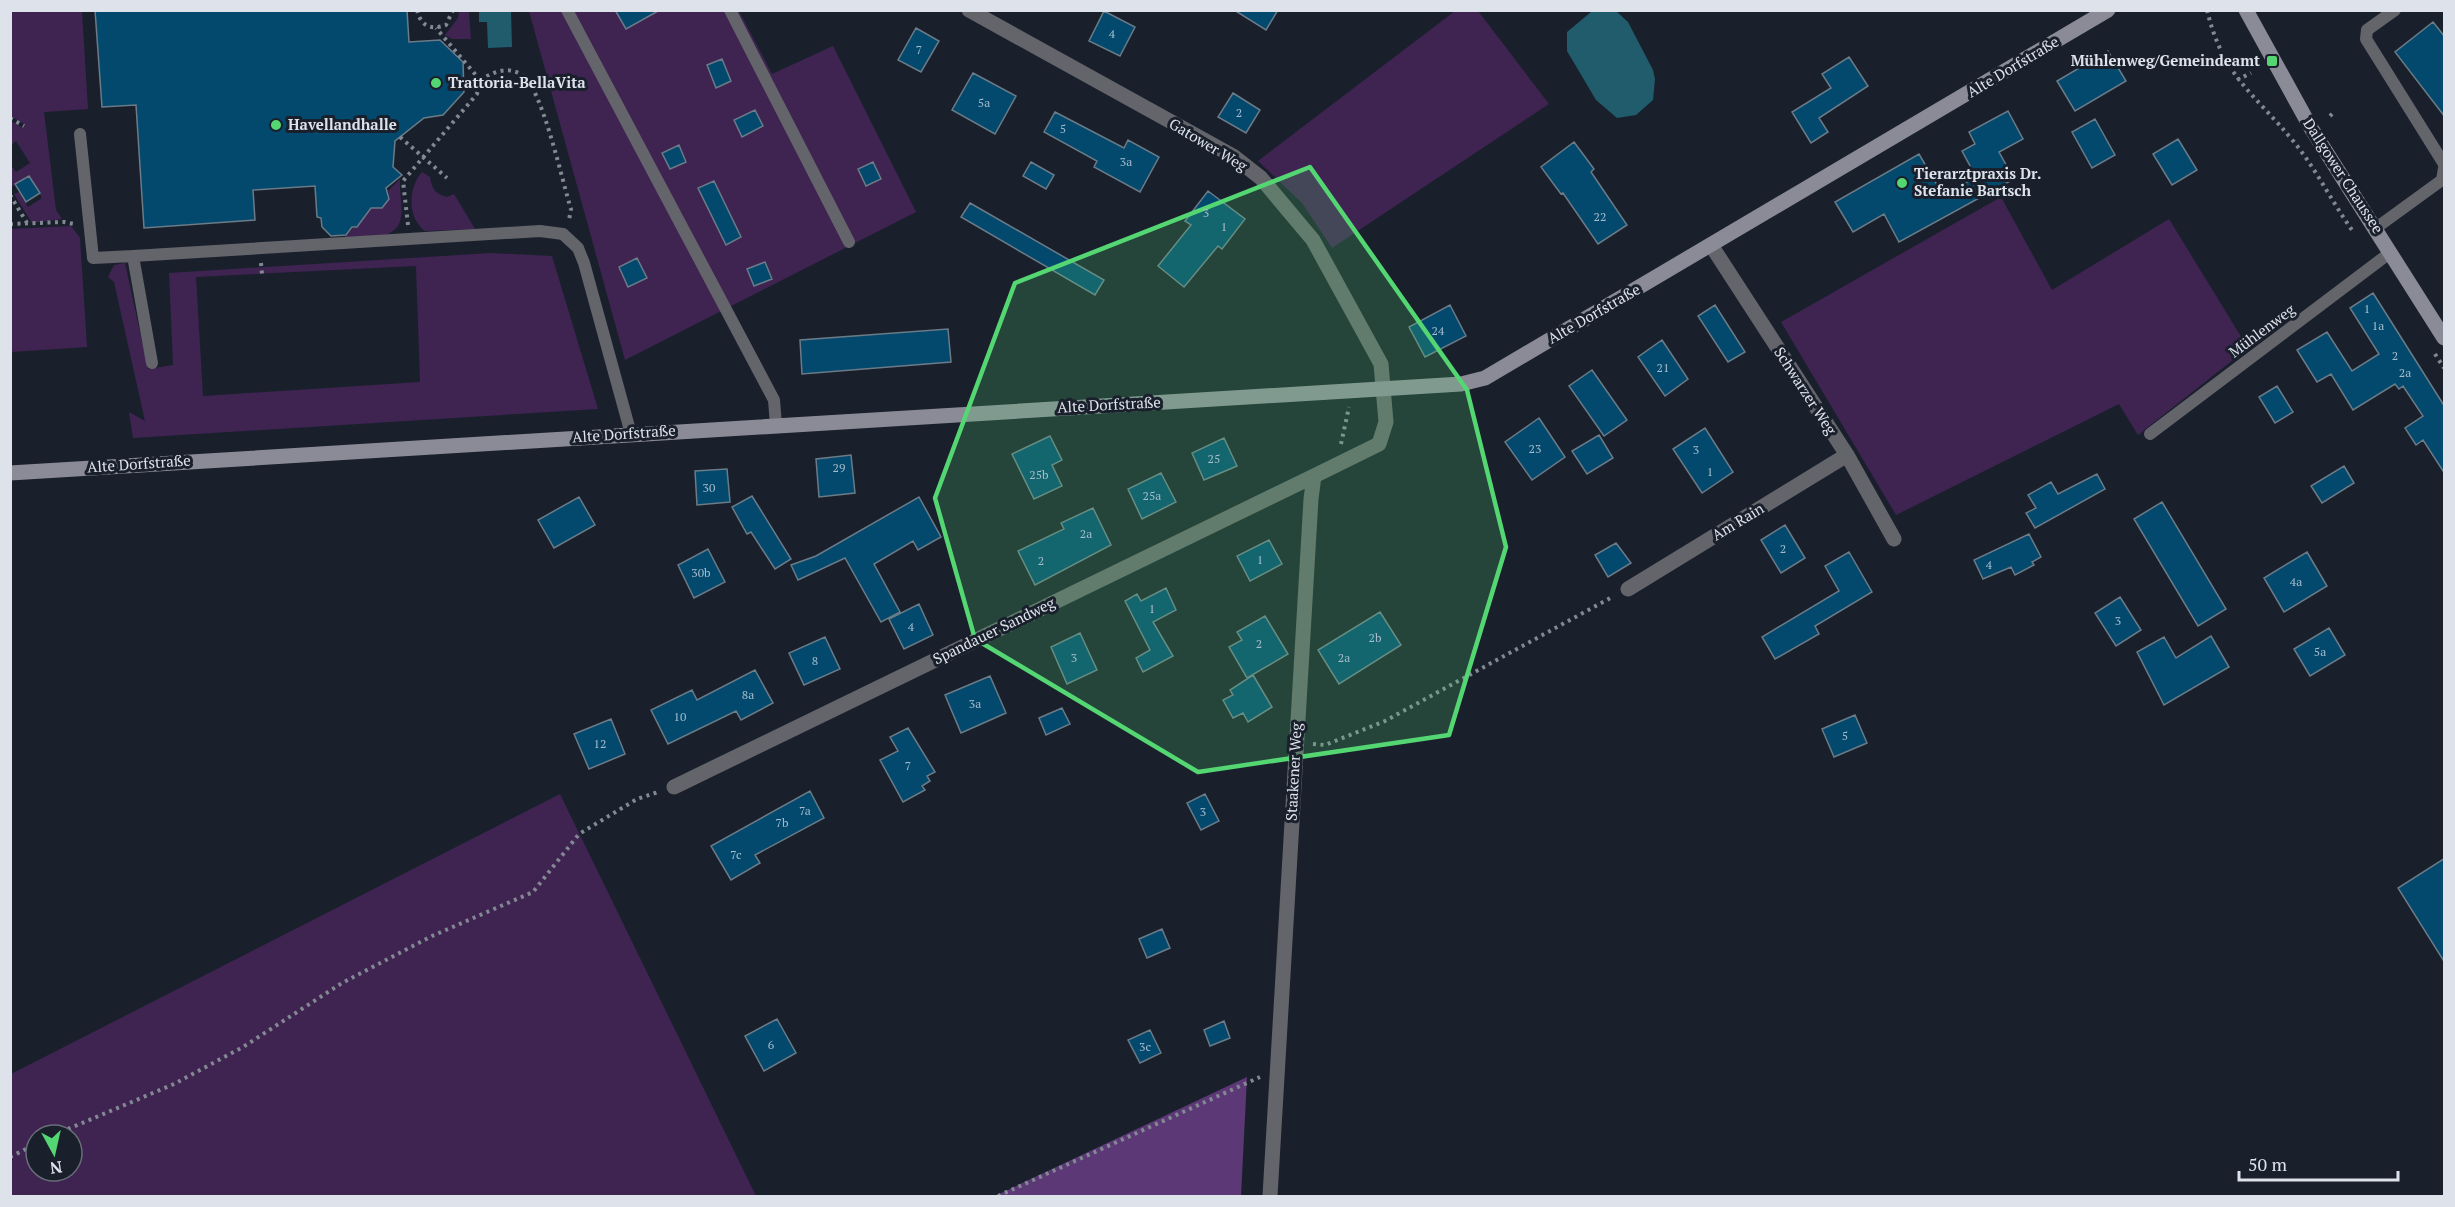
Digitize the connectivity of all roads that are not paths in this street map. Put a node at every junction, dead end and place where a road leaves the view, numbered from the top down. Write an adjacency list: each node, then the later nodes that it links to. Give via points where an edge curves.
1 (567, 10): 17 (lane, via 774,400)
2 (730, 10): 10 (lane)
3 (969, 10): 16 (street, Gatower Weg, via 1233,156 1261,178 1312,240 1381,364)
4 (2108, 10): 11 (street, Alte Dorfstraße)
5 (2246, 10): 9 (street, Dallgower Chaussee, via 2311,128)
6 (2395, 10): 8 (lane, via 2367,30 2366,39 2430,136)
7 (80, 134): 13 (lane, via 93,258)
8 (2445, 166): 9 (lane, via 2442,180)
9 (2376, 228): 12 (street, Dallgower Chaussee)
10 (849, 242)
11 (1711, 245): 16 (street, Alte Dorfstraße, via 1485,378 1461,384); 20 (street, Schwarzer Weg)
12 (2391, 252): 14 (street, Dallgower Chaussee); 19 (lane, Mühlenweg)
13 (133, 256): 15 (lane); 18 (lane, via 540,231 563,234 578,248 585,264)
14 (2445, 338)
15 (152, 363)
16 (1383, 388): 17 (street, Alte Dorfstraße); 22 (street, via 1386,422 1379,444)
17 (777, 425): 18 (street, Alte Dorfstraße)
18 (631, 434): 21 (street, Alte Dorfstraße)
19 (2150, 434)
20 (1847, 455): 23 (street, Schwarzer Weg); 24 (street, Am Rain)
21 (10, 473)
22 (1314, 476): 25 (street, Spandauer Sandweg); 26 (street, Staakener Weg)
23 (1894, 539)
24 (1628, 589)
25 (674, 787)
26 (1270, 1197)

